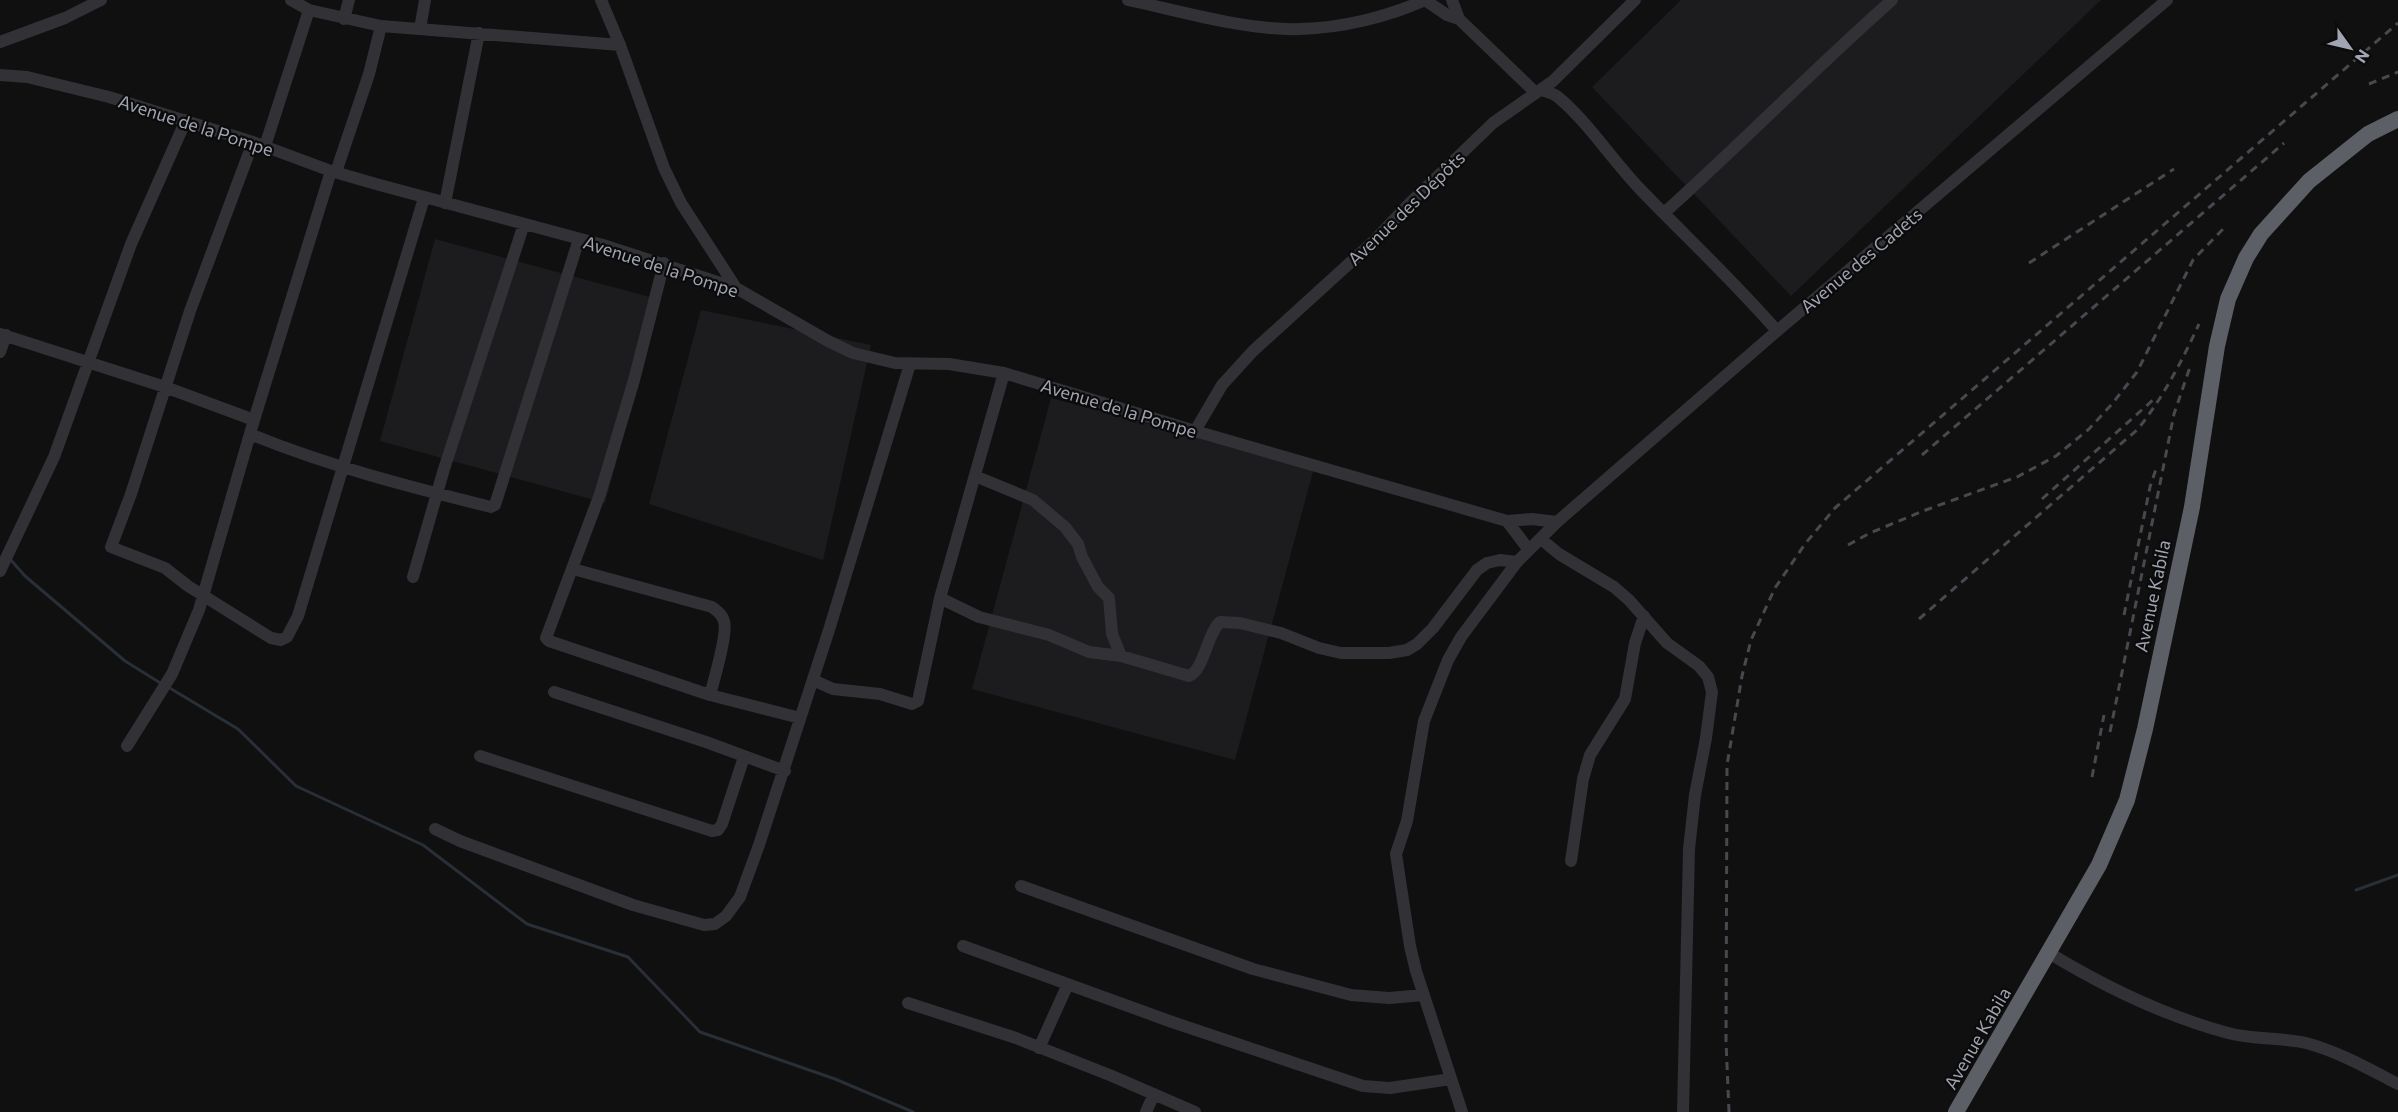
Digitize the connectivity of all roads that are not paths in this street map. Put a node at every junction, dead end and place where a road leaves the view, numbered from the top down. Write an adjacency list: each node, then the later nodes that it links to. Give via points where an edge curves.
1 (101, 0): 18 (street)
2 (291, 0): 12 (street)
3 (349, 0): 13 (street)
4 (425, 0): 16 (street)
5 (601, 0): 19 (street)
6 (1128, 0): 7 (street, via 1250,25 1299,29 1356,22)
7 (1425, 0): 14 (street)
8 (1452, 0): 14 (street)
9 (1635, 0): 21 (street, Avenue des Dépôts)
10 (1892, 0): 30 (street)
11 (2167, 0): 35 (street, Avenue des Cadets)
12 (309, 10): 13 (street); 26 (street)
13 (344, 19): 15 (street)
14 (1460, 19): 22 (street)
15 (381, 26): 16 (street); 27 (street, via 369,74)
16 (420, 29): 17 (street)
17 (479, 33): 19 (street); 29 (street)
18 (0, 42)
19 (620, 45): 34 (street, via 664,168 681,203)
20 (0, 75): 25 (street, Avenue de la Pompe, via 27,77)
21 (1553, 81): 22 (street, Avenue des Dépôts); 23 (street)
22 (1539, 92): 23 (street); 43 (street, Avenue des Dépôts, via 1493,123 1375,240 1253,351 1222,385)
23 (1556, 95): 30 (street)
24 (2398, 119): 72 (highway, Avenue Kabila, via 2368,134 2309,181 2261,234 2228,299 2192,507 2127,800 2099,865)
25 (186, 120): 26 (street, Avenue de la Pompe); 38 (street, via 130,244)
26 (259, 144): 27 (street, Avenue de la Pompe); 41 (street, via 190,311)
27 (334, 171): 28 (street, Avenue de la Pompe); 42 (street)
28 (424, 198): 29 (street, Avenue de la Pompe); 45 (street)
29 (445, 203): 31 (street, Avenue de la Pompe)
30 (1664, 213): 35 (street, via 1720,267)
31 (524, 224): 32 (street, Avenue de la Pompe); 47 (street)
32 (579, 239): 33 (street, Avenue de la Pompe); 47 (street, via 498,500 491,507)
33 (664, 263): 34 (street, Avenue de la Pompe); 53 (street, via 615,448)
34 (736, 288): 39 (street, Avenue de la Pompe, via 853,353)
35 (1777, 331): 49 (street, Avenue des Cadets)
36 (3, 335): 37 (street); 38 (street)
37 (0, 352)
38 (88, 363): 41 (street); 54 (street, via 54,457)
39 (910, 364): 40 (street, Avenue de la Pompe, via 950,364); 60 (street)
40 (1005, 373): 43 (street, Avenue de la Pompe); 46 (street)
41 (165, 387): 42 (street); 56 (street, via 111,547 165,568)
42 (254, 420): 44 (street)
43 (1195, 431): 48 (street, Avenue de la Pompe)
44 (250, 434): 45 (street); 56 (street)
45 (342, 467): 47 (street); 56 (street, via 302,603 287,637 271,638)
46 (975, 476): 57 (street); 59 (street, via 1033,500 1074,537 1098,587 1109,598 1112,633)
47 (436, 494): 55 (street)
48 (1507, 521): 49 (street, Avenue de la Pompe); 51 (street)
49 (1557, 522): 50 (street, Avenue des Cadets)
50 (1541, 539): 51 (street, Avenue des Cadets); 58 (street, via 1614,587)
51 (1529, 550): 52 (street, Avenue des Cadets)
52 (1517, 562): 59 (street, via 1493,561 1477,570 1433,628 1407,650 1341,653 1281,633 1224,621 1217,624 1198,669 1189,676); 74 (street, Avenue des Cadets, via 1461,637 1424,721 1407,821 1396,854 1410,946)
53 (573, 569): 62 (street, via 712,607 720,613 725,622 724,635); 62 (street, via 550,622 547,640)
54 (0, 571)
55 (413, 577)
56 (203, 595): 64 (street, via 172,674)
57 (940, 598): 59 (street, via 979,617 1049,635 1089,652); 60 (street, via 918,701 912,704 880,694 833,689)
58 (1644, 616): 69 (street, via 1625,699 1590,755); 83 (street, via 1667,643 1699,666 1708,677 1712,692 1689,849)
59 (1121, 656)
60 (813, 680): 63 (street)
61 (554, 692): 66 (street)
62 (710, 695): 63 (street)
63 (800, 718): 67 (street)
64 (127, 746)
65 (480, 756): 66 (street, via 712,831 722,824)
66 (744, 757): 67 (street)
67 (784, 771): 68 (street, via 740,897 716,924 704,925 633,905)
68 (435, 829)
69 (1571, 861)
70 (1021, 886): 74 (street, via 1253,969 1351,995)
71 (963, 945): 73 (street)
72 (2049, 953): 78 (street, via 2142,1003 2230,1034 2305,1043); 84 (highway, Avenue Kabila)
73 (1068, 984): 76 (street); 77 (street, via 1363,1086 1390,1088)
74 (1424, 995): 77 (street, Avenue des Cadets)
75 (908, 1003): 76 (street)
76 (1039, 1048): 79 (street)
77 (1451, 1079): 82 (street, Avenue des Cadets)
78 (2398, 1084)
79 (1154, 1094): 80 (street); 81 (street)
80 (1146, 1112)
81 (1195, 1112)
82 (1459, 1112)
83 (1683, 1112)
84 (1956, 1112)

